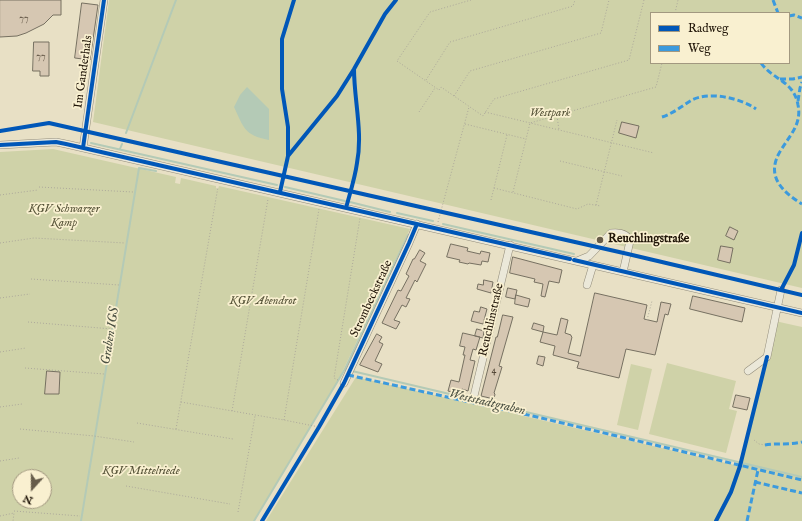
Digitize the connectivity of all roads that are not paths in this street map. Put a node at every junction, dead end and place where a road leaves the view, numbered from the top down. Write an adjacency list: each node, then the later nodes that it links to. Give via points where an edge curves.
1 (104, 0): 3 (street, Im Ganderhals)
2 (0, 145): 3 (street, via 56,142)
3 (83, 148): 4 (street)
4 (416, 224): 5 (street); 14 (street, Strombeckstraße)
5 (510, 245): 6 (street); 15 (street, Reuchlinstraße)
6 (577, 261): 7 (street); 8 (street, via 589,256 611,233 622,233 630,242)
7 (593, 265): 8 (street); 9 (street)
8 (623, 272): 11 (street)
9 (587, 285)
10 (781, 290): 11 (street)
11 (778, 307): 12 (street); 13 (street, via 767,357)
12 (802, 313)
13 (748, 371)
14 (341, 382)
15 (474, 396)

